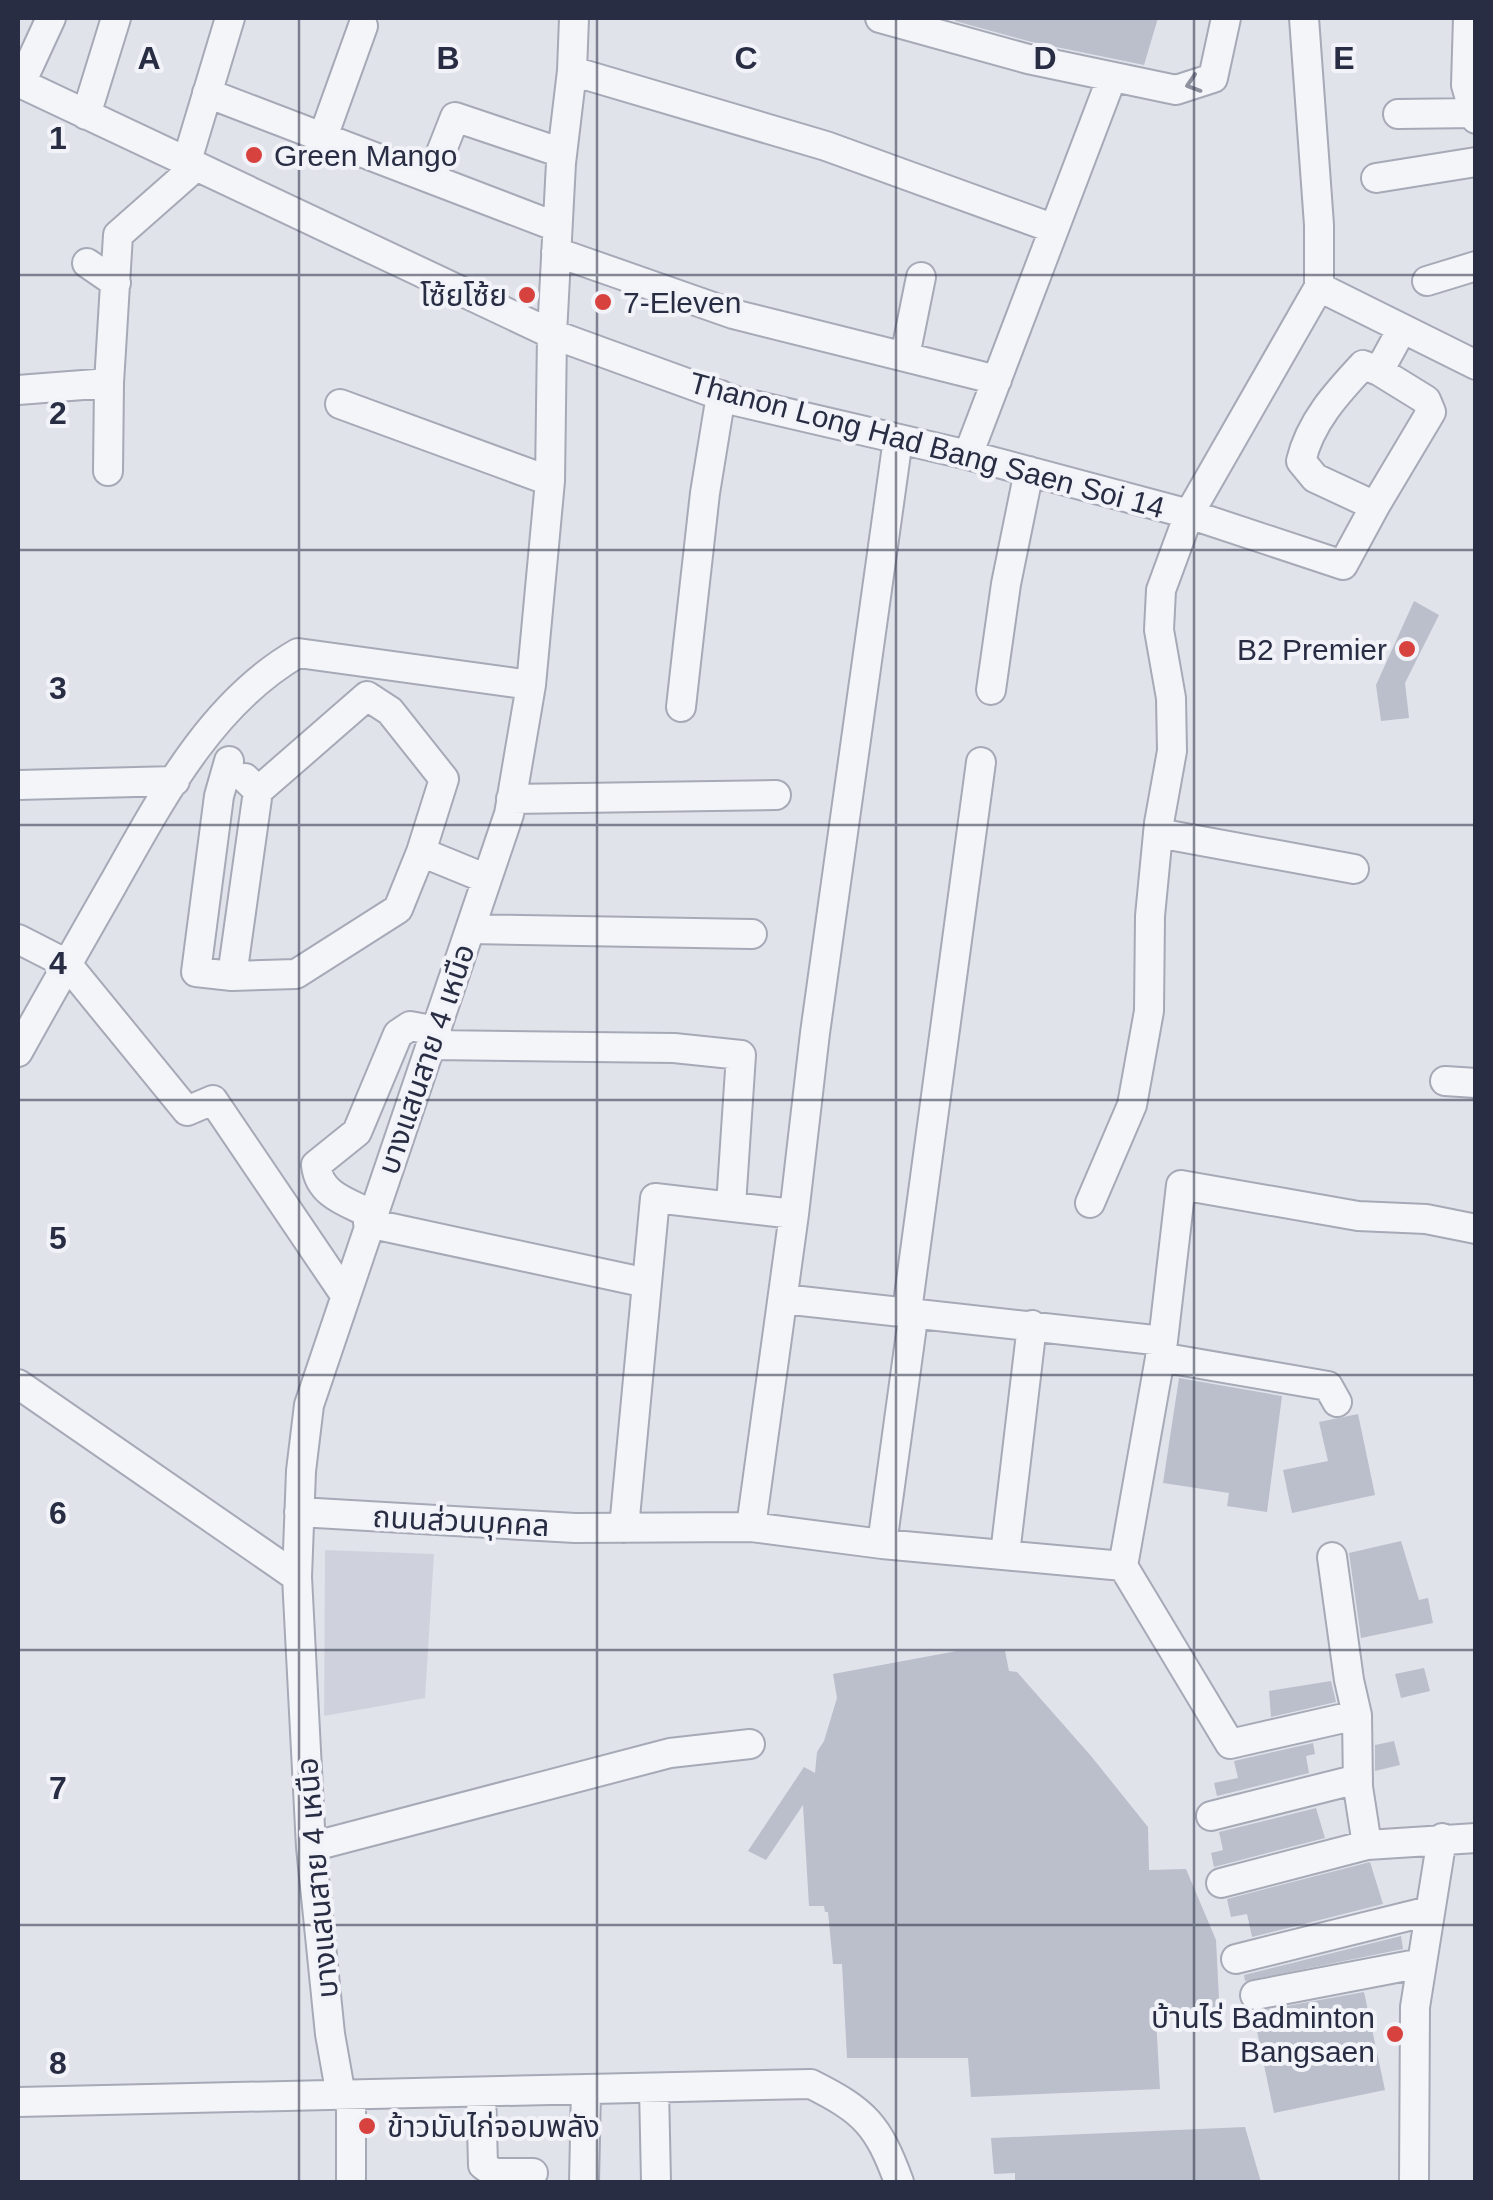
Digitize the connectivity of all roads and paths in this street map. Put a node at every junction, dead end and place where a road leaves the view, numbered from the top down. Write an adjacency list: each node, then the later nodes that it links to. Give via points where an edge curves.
1 (51, 18): 12 (street)
2 (116, 18): 15 (street)
3 (230, 18): 13 (street)
4 (574, 18): 10 (street, บางแสนสาย 4 เหนือ)
5 (880, 18): 11 (street)
6 (1226, 18): 11 (street, one-way to 11, via 1213,78 1176,90)
7 (1304, 18): 30 (street, Thanon Long Had Bang Saen Soi 14)
8 (1468, 18): 16 (street, via 1466,85)
9 (363, 26): 17 (street)
10 (572, 72): 18 (street, บางแสนสาย 4 เหนือ); 23 (street, via 826,146)
11 (1112, 76): 23 (street)
12 (19, 82): 15 (street, Thanon Long Had Bang Saen Soi 14)
13 (207, 94): 17 (street); 20 (street)
14 (1398, 114): 16 (street)
15 (86, 115): 20 (street, Thanon Long Had Bang Saen Soi 14)
16 (1475, 116)
17 (328, 139): 21 (street)
18 (562, 154): 21 (street, via 455,118); 24 (street, บางแสนสาย 4 เหนือ)
19 (1476, 162): 22 (street)
20 (190, 166): 29 (street, via 118,235); 32 (street, Thanon Long Had Bang Saen Soi 14)
21 (430, 178): 24 (street)
22 (1376, 178)
23 (1052, 228): 36 (street)
24 (557, 239): 32 (street, บางแสนสาย 4 เหนือ); 33 (street, via 733,314)
25 (87, 264): 29 (street)
26 (1476, 266): 28 (street)
27 (921, 277): 33 (street)
28 (1427, 281)
29 (116, 283): 37 (street)
30 (1319, 288): 31 (street); 47 (street, Thanon Long Had Bang Saen Soi 14)
31 (1402, 329): 34 (street); 35 (street)
32 (552, 334): 39 (street, Thanon Long Had Bang Saen Soi 14); 45 (street, บางแสนสาย 4 เหนือ)
33 (905, 356): 36 (street)
34 (1476, 366)
35 (1379, 371): 46 (street, via 1426,400 1431,412); 46 (street, via 1363,365 1334,397 1306,439 1301,461 1315,478)
36 (997, 380): 42 (street)
37 (109, 383): 38 (street); 44 (street)
38 (18, 390)
39 (720, 395): 41 (street, Thanon Long Had Bang Saen Soi 14); 50 (street)
40 (340, 404): 45 (street)
41 (898, 439): 42 (street, Thanon Long Had Bang Saen Soi 14); 74 (street)
42 (968, 455): 43 (street, Thanon Long Had Bang Saen Soi 14)
43 (1029, 471): 47 (street, Thanon Long Had Bang Saen Soi 14); 49 (street)
44 (108, 472)
45 (550, 480): 48 (street, บางแสนสาย 4 เหนือ)
46 (1375, 506): 47 (street, via 1343,565)
47 (1189, 514): 59 (street, Thanon Long Had Bang Saen Soi 14, via 1161,590 1172,751)
48 (531, 685): 51 (street, via 298,652 237,698); 58 (street, บางแสนสาย 4 เหนือ)
49 (991, 690)
50 (680, 707)
51 (206, 736): 52 (street); 54 (street)
52 (229, 762): 56 (street); 67 (street, via 196,972)
53 (981, 762): 80 (street)
54 (174, 781): 55 (street); 66 (street)
55 (18, 784)
56 (258, 792): 60 (street, via 368,696 390,711 444,780); 67 (street)
57 (776, 795): 58 (street)
58 (512, 799): 62 (street, บางแสนสาย 4 เหนือ)
59 (1158, 833): 61 (street); 72 (street, Thanon Long Had Bang Saen Soi 14, via 1149,1011 1132,1106)
60 (421, 852): 62 (street); 67 (street, via 398,909 296,974)
61 (1354, 868)
62 (487, 879): 63 (street, บางแสนสาย 4 เหนือ)
63 (471, 928): 64 (street); 68 (street, บางแสนสาย 4 เหนือ)
64 (752, 934)
65 (18, 939): 66 (street)
66 (67, 964): 69 (street); 78 (street, via 187,1110 213,1100)
67 (232, 976)
68 (435, 1038): 73 (street, via 742,1055); 75 (street, บางแสนสาย 4 เหนือ); 75 (street, via 402,1029 357,1132 316,1165 329,1194)
69 (18, 1052)
70 (1445, 1081): 71 (street)
71 (1476, 1084)
72 (1090, 1203)
73 (731, 1205): 74 (street); 77 (street, via 656,1198)
74 (794, 1214): 79 (street)
75 (370, 1219): 77 (street); 78 (street, บางแสนสาย 4 เหนือ)
76 (1476, 1229): 82 (street, via 1181,1184)
77 (647, 1283): 87 (street)
78 (344, 1295): 85 (street, บางแสนสาย 4 เหนือ, via 309,1405)
79 (783, 1299): 80 (street); 86 (street)
80 (911, 1311): 81 (street); 88 (street)
81 (1032, 1325): 82 (street); 89 (street)
82 (1161, 1349): 84 (street, via 1328,1386); 91 (street)
83 (18, 1384): 92 (street)
84 (1337, 1402)
85 (299, 1512): 87 (street, ถนนส่วนบุคคล); 92 (street, บางแสนสาย 4 เหนือ)
86 (751, 1527): 87 (street, ถนนส่วนบุคคล); 88 (street, ถนนส่วนบุคคล)
87 (624, 1528)
88 (882, 1544): 89 (street, ถนนส่วนบุคคล)
89 (1005, 1554): 91 (street, ถนนส่วนบุคคล)
90 (1332, 1557): 93 (street)
91 (1123, 1566): 93 (street, via 1230,1744)
92 (296, 1577): 100 (street, บางแสนสาย 4 เหนือ)
93 (1357, 1715): 95 (street)
94 (750, 1744): 100 (street, via 670,1753)
95 (1358, 1779): 96 (street); 99 (street)
96 (1211, 1816)
97 (1442, 1838): 98 (street); 99 (street); 102 (street)
98 (1476, 1838)
99 (1366, 1846): 101 (street)
100 (311, 1847): 109 (street, บางแสนสาย 4 เหนือ, via 330,2034)
101 (1221, 1883)
102 (1429, 1911): 103 (street); 104 (street)
103 (1236, 1958)
104 (1422, 1963): 105 (street); 116 (street, via 1415,2006)
105 (1256, 1995)
106 (654, 2088): 107 (street); 114 (street); 115 (street, via 810,2084 852,2104 881,2138)
107 (586, 2090): 108 (street); 113 (street)
108 (481, 2092): 109 (street); 111 (street, via 483,2165 494,2173)
109 (346, 2096): 110 (street); 112 (street, บางแสนสาย 4 เหนือ)
110 (18, 2102)
111 (533, 2173)
112 (351, 2182)
113 (584, 2182)
114 (656, 2182)
115 (899, 2182)
116 (1414, 2182)

